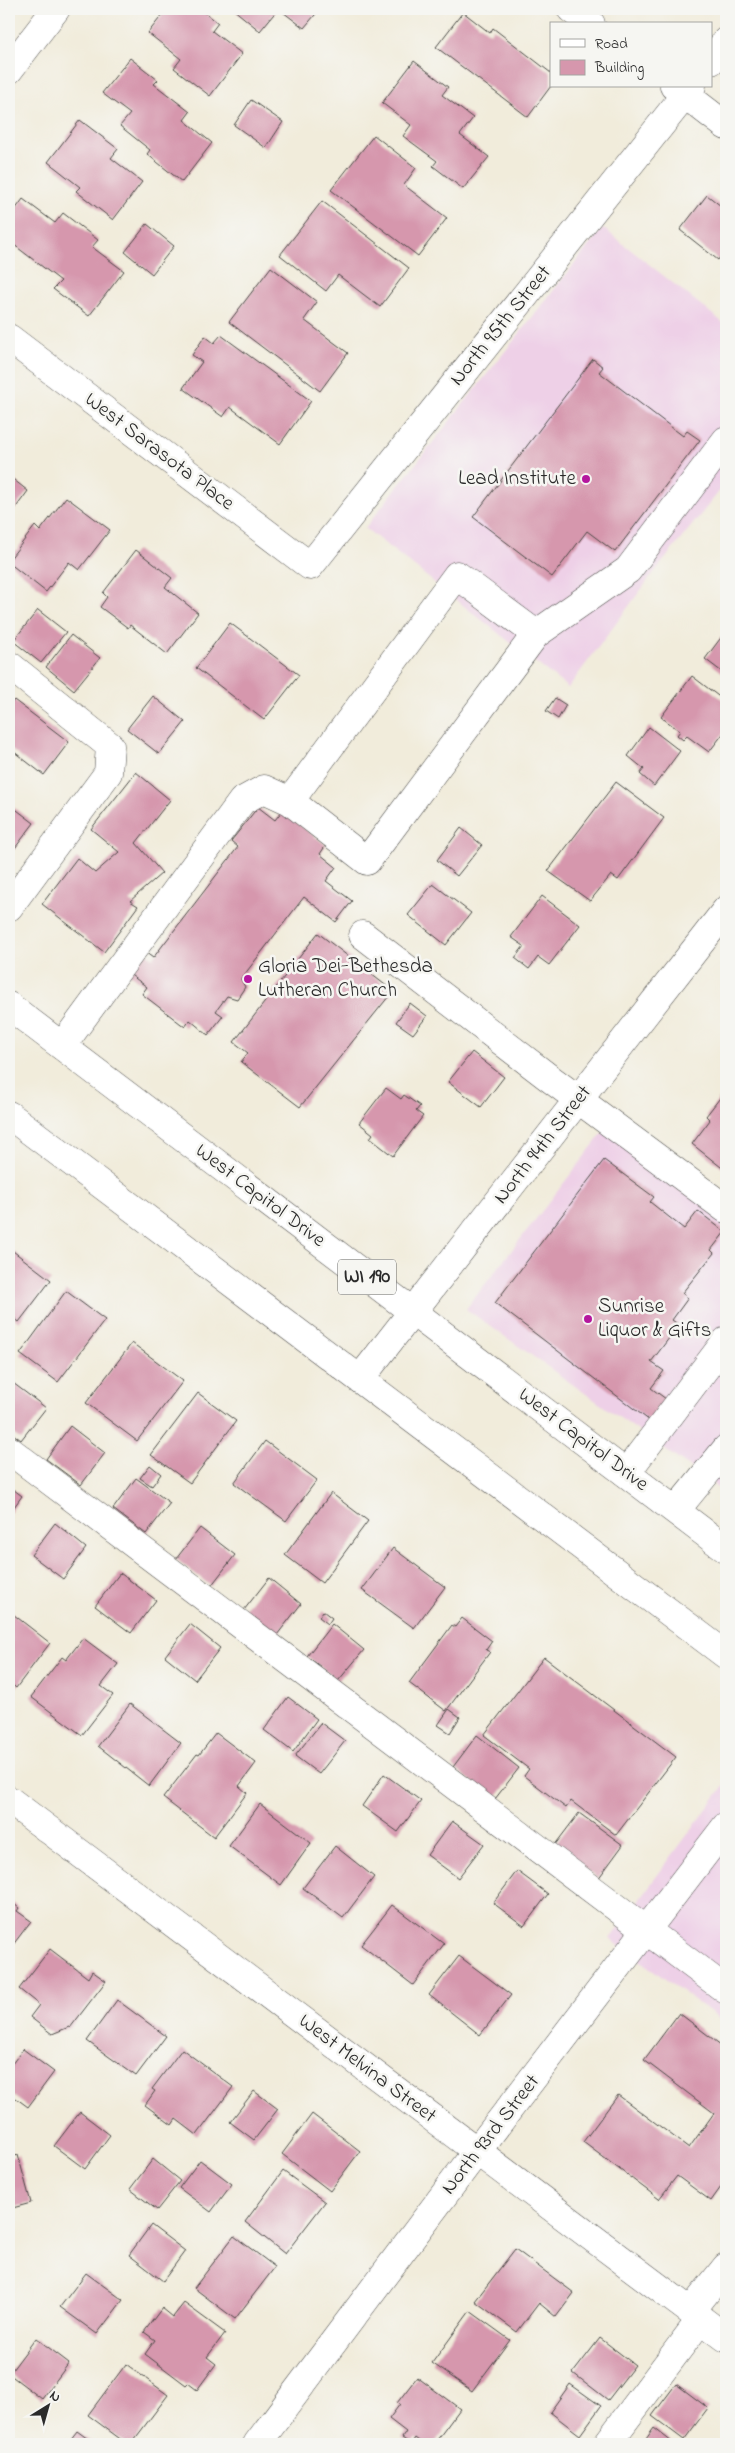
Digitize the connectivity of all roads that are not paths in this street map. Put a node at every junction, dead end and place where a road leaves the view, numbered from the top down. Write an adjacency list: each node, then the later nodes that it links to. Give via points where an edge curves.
1 (56, 9): 6 (street)
2 (571, 9): 3 (street)
3 (588, 22)
4 (726, 42): 5 (street)
5 (712, 60)
6 (9, 70)
7 (684, 89): 8 (street); 11 (street, North 95th Street)
8 (726, 126)
9 (9, 338): 11 (street, West Sarasota Place)
10 (726, 440): 12 (street, via 628,570)
11 (310, 566)
12 (536, 634): 14 (street, via 457,575); 14 (street, via 368,861)
13 (9, 665): 15 (street, via 110,746 108,773)
14 (290, 801): 19 (street, via 264,788 242,801)
15 (9, 907)
16 (726, 910): 20 (street, North 94th Street)
17 (362, 935): 20 (street)
18 (9, 1006): 19 (street, West Capitol Drive / WI 190)
19 (62, 1046): 23 (street, West Capitol Drive / WI 190)
20 (578, 1100): 22 (street); 23 (street, North 94th Street)
21 (9, 1115): 25 (street)
22 (726, 1209)
23 (413, 1312): 25 (street, North 94th Street); 28 (street, West Capitol Drive / WI 190)
24 (726, 1341): 28 (street)
25 (360, 1379): 31 (street)
26 (726, 1449): 29 (street)
27 (9, 1450): 34 (street)
28 (626, 1473): 29 (street, West Capitol Drive / WI 190)
29 (676, 1510): 30 (street, West Capitol Drive / WI 190)
30 (726, 1548)
31 (726, 1655)
32 (9, 1800): 36 (street, West Melvina Street)
33 (726, 1826): 34 (street, North 93rd Street)
34 (648, 1931): 35 (street); 36 (street, North 93rd Street)
35 (726, 1990)
36 (477, 2151): 38 (street, West Melvina Street); 40 (street, North 93rd Street)
37 (726, 2267): 38 (street)
38 (696, 2315): 39 (street, West Melvina Street); 41 (street)
39 (726, 2338)
40 (257, 2444)
41 (606, 2444)

